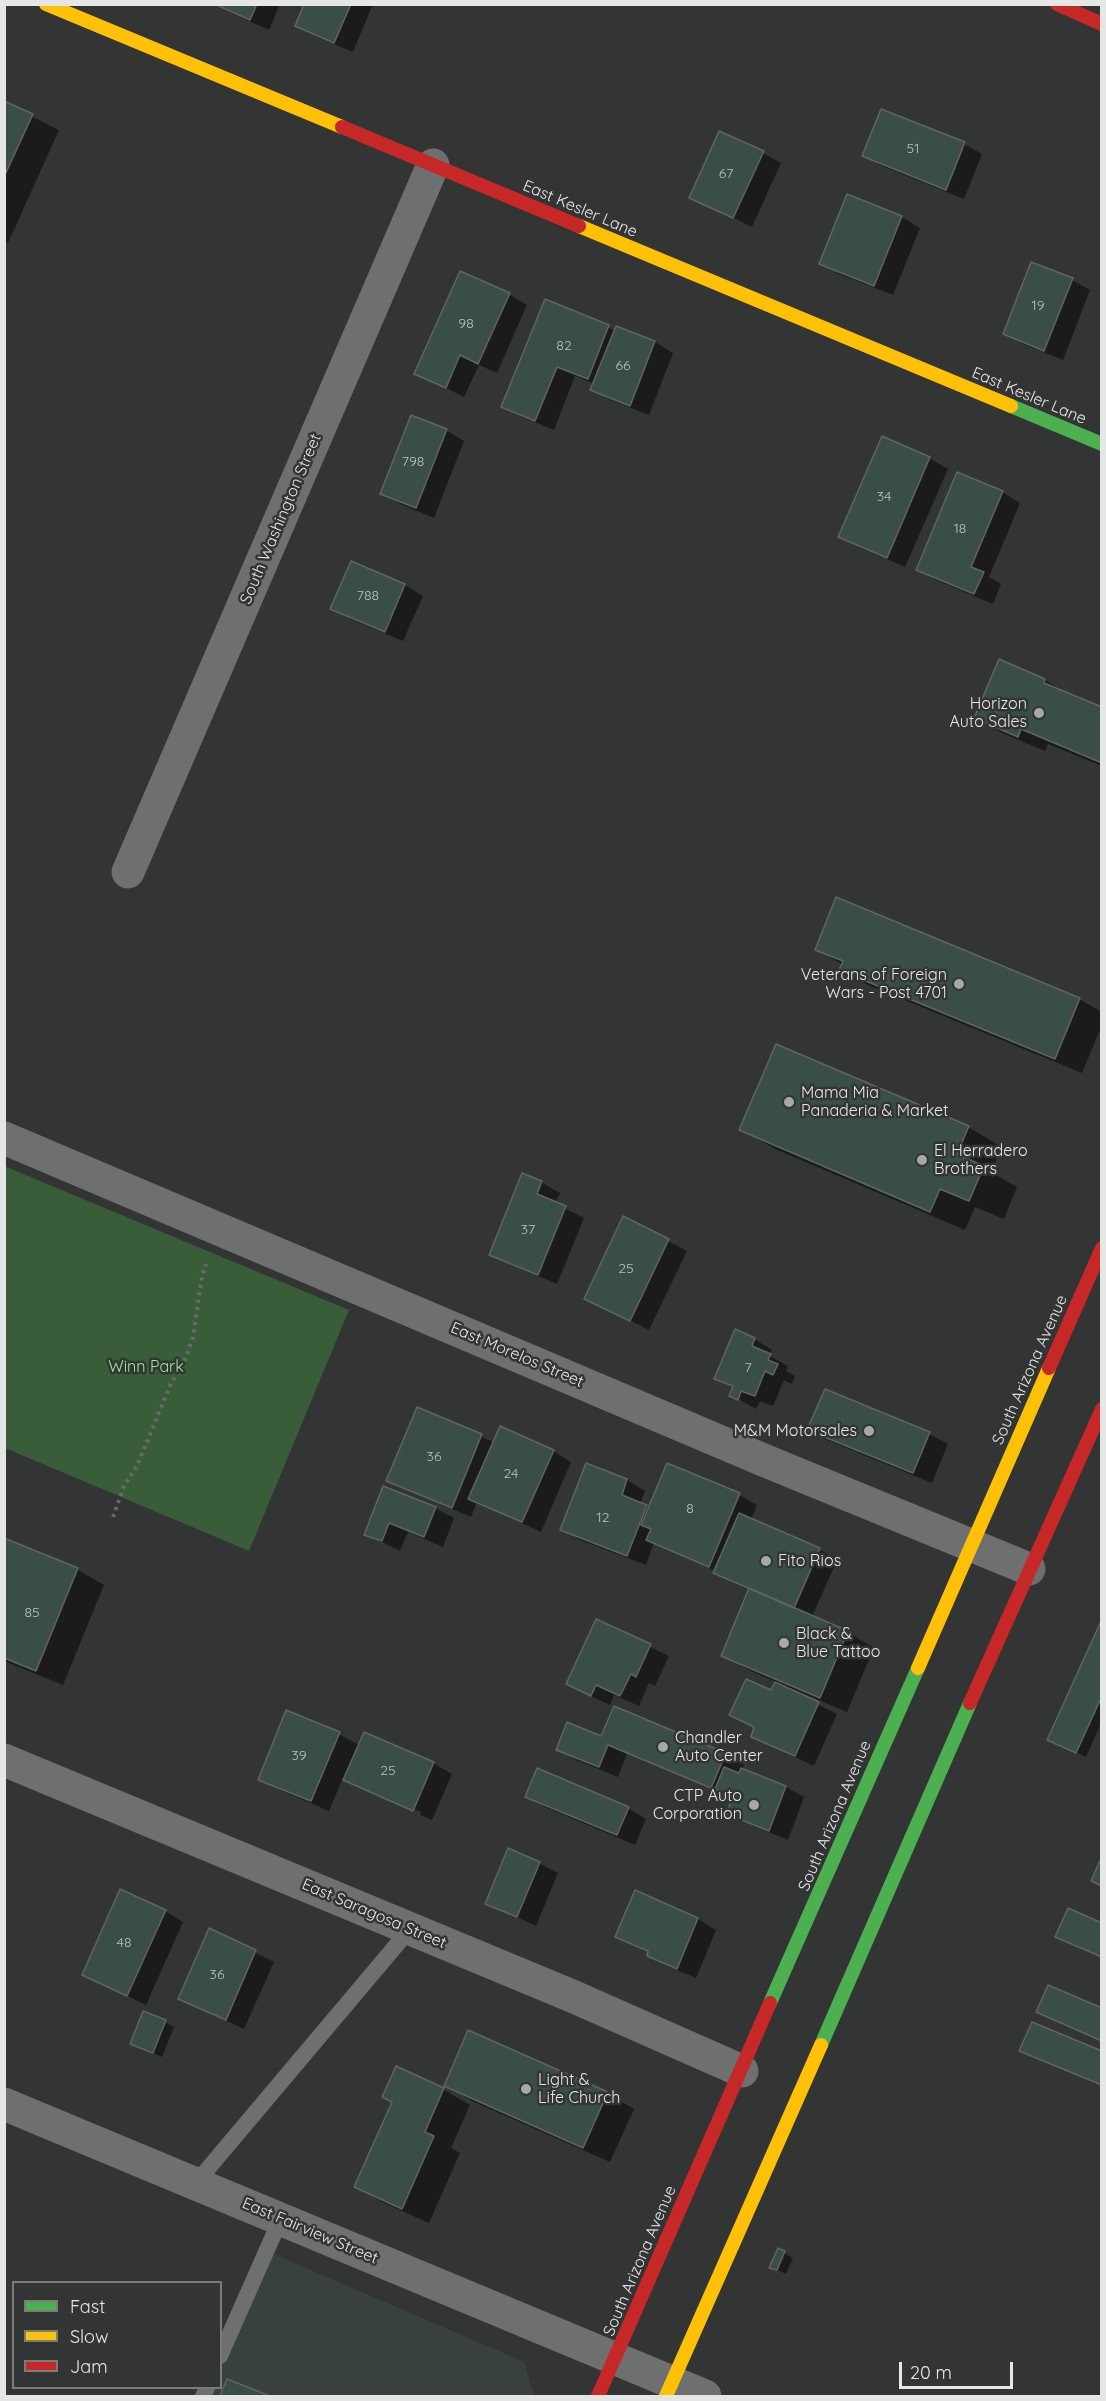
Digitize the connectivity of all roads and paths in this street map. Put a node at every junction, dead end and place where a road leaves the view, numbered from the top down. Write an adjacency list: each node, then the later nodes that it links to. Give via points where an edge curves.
1 (46, 4): 4 (main road, East Kesler Lane)
2 (1057, 4): 3 (main road)
3 (1101, 24)
4 (433, 165): 5 (main road, East Kesler Lane); 6 (street, South Washington Street)
5 (1101, 444)
6 (128, 872)
7 (4, 1138): 8 (street, East Morelos Street)
8 (219, 1228): 11 (path, via 202,1276 193,1337 183,1365 171,1383); 12 (street, East Morelos Street)
9 (1101, 1248): 12 (main road, South Arizona Avenue)
10 (1101, 1410): 13 (main road)
11 (113, 1517)
12 (971, 1545): 13 (street, East Morelos Street); 16 (main road, South Arizona Avenue)
13 (1029, 1569): 22 (main road)
14 (4, 1760): 15 (street, East Saragosa Street)
15 (410, 1929): 16 (street, East Saragosa Street); 18 (lane)
16 (742, 2071): 21 (main road, South Arizona Avenue)
17 (4, 2104): 18 (street, East Fairview Street)
18 (195, 2184): 19 (street, East Fairview Street)
19 (282, 2218): 20 (lane); 21 (street, East Fairview Street)
20 (222, 2352)
21 (615, 2359): 22 (street, East Fairview Street); 23 (main road, South Arizona Avenue)
22 (669, 2390): 24 (street, East Fairview Street)
23 (598, 2397)
24 (705, 2397)

